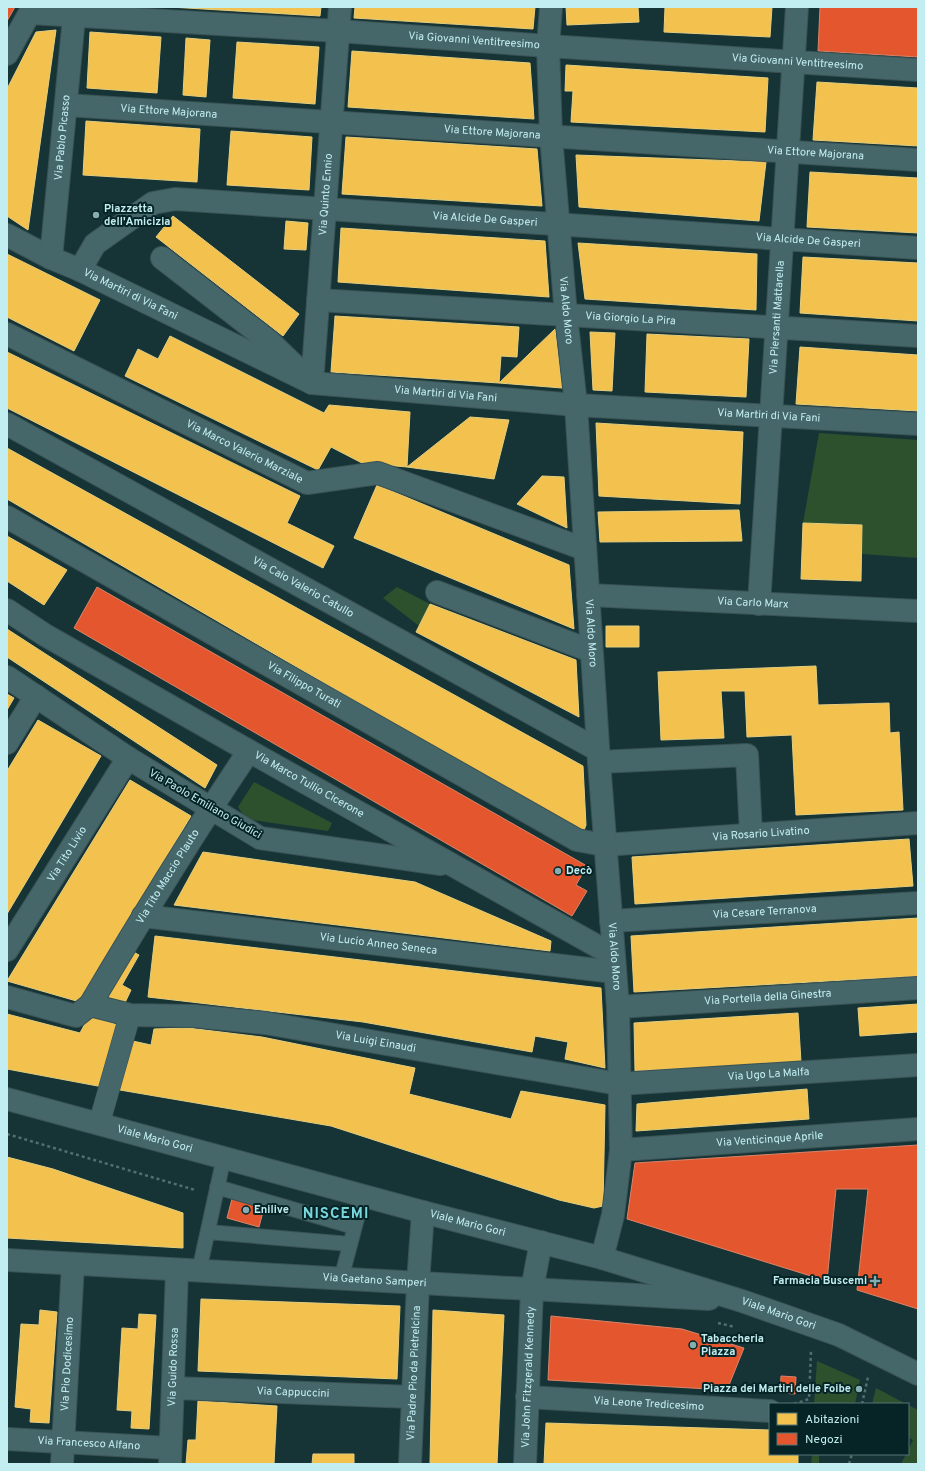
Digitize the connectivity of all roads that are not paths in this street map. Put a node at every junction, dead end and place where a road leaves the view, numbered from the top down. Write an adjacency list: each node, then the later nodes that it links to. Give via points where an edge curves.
1 (340, 7): 6 (street, Via Quinto Ennio)
2 (551, 7): 7 (street, Via Aldo Moro)
3 (797, 7): 9 (street, Via Piersanti Mattarella)
4 (31, 10): 5 (street, Via Giovanni Ventitreesimo); 8 (street)
5 (75, 12): 6 (street, Via Giovanni Ventitreesimo); 11 (street, Via Pablo Picasso)
6 (338, 31): 7 (street, Via Giovanni Ventitreesimo); 12 (street, Via Quinto Ennio)
7 (548, 46): 9 (street, Via Giovanni Ventitreesimo); 13 (street, Via Aldo Moro)
8 (7, 54)
9 (794, 61): 10 (street, Via Giovanni Ventitreesimo); 14 (street, Via Piersanti Mattarella)
10 (918, 70)
11 (66, 105): 12 (street, Via Ettore Majorana); 21 (street, Via Pablo Picasso)
12 (331, 122): 13 (street, Via Ettore Majorana); 16 (street, Via Quinto Ennio)
13 (551, 136): 14 (street, Via Ettore Majorana); 17 (street, Via Aldo Moro)
14 (788, 151): 15 (street, Via Ettore Majorana); 19 (street, Via Piersanti Mattarella)
15 (918, 160)
16 (325, 208): 17 (street, Via Alcide De Gasperi); 23 (street, Via Alcide De Gasperi, via 175,199 153,203 95,244); 24 (street, Via Quinto Ennio)
17 (559, 224): 19 (street, Via Alcide De Gasperi); 25 (street, Via Aldo Moro)
18 (7, 235): 21 (street, Via Martiri di Via Fani)
19 (783, 239): 20 (street, Via Alcide De Gasperi); 26 (street, Via Piersanti Mattarella)
20 (918, 248)
21 (51, 258): 23 (street, Via Martiri di Via Fani)
22 (162, 258): 29 (street, via 270,342)
23 (80, 270): 29 (street, Via Martiri di Via Fani)
24 (318, 300): 25 (street, Via Giorgio La Pira); 29 (street, Via Quinto Ennio)
25 (566, 315): 26 (street, Via Giorgio La Pira); 30 (street, Via Aldo Moro)
26 (777, 327): 28 (street, Via Giorgio La Pira); 31 (street, Via Piersanti Mattarella)
27 (7, 334): 35 (street, Via Marco Valerio Marziale, via 307,483 378,473)
28 (918, 336)
29 (312, 383): 30 (street, Via Martiri di Via Fani)
30 (576, 406): 31 (street, Via Martiri di Via Fani); 35 (street, Via Aldo Moro)
31 (771, 416): 33 (street, Via Martiri di Via Fani); 38 (street, Via Piersanti Mattarella)
32 (7, 424): 46 (street, Via Caio Valerio Catullo)
33 (918, 424)
34 (7, 517): 51 (street, Via Filippo Turati, via 577,840)
35 (584, 549): 37 (street, Via Aldo Moro)
36 (436, 592): 41 (street)
37 (588, 595): 38 (street, Via Carlo Marx); 41 (street, Via Aldo Moro)
38 (760, 604): 40 (street, Via Carlo Marx)
39 (7, 610): 45 (street, Via Marco Tullio Cicerone, via 45,635)
40 (918, 611)
41 (591, 651): 46 (street, Via Aldo Moro)
42 (7, 677): 43 (street, Via Paolo Emiliano Giudici)
43 (36, 696): 44 (street); 47 (street, Via Paolo Emiliano Giudici)
44 (7, 743)
45 (249, 751): 48 (street, Via Tito Maccio Plauto); 52 (street, Via Marco Tullio Cicerone)
46 (598, 756): 50 (street, via 747,755); 51 (street, Via Aldo Moro)
47 (128, 758): 48 (street, Via Paolo Emiliano Giudici); 56 (street, Via Tito Livio)
48 (210, 809): 52 (street, Via Paolo Emiliano Giudici, via 260,838); 54 (street, Via Tito Maccio Plauto)
49 (918, 823): 50 (street, Via Rosario Livatino)
50 (750, 834): 51 (street, Via Rosario Livatino)
51 (604, 845): 55 (street, Via Aldo Moro)
52 (454, 866): 57 (street, Via Marco Tullio Cicerone)
53 (918, 903): 55 (street, Via Cesare Terranova)
54 (143, 916): 57 (street, Via Lucio Anneo Seneca); 60 (street, Via Tito Maccio Plauto)
55 (611, 920): 57 (street, Via Aldo Moro)
56 (7, 950)
57 (614, 964): 61 (street, Via Aldo Moro)
58 (918, 988): 61 (street, Via Portella della Ginestra)
59 (7, 997): 60 (street, via 76,1016)
60 (90, 1005): 62 (street, Via Luigi Einaudi)
61 (618, 1008): 64 (street, Via Aldo Moro)
62 (130, 1015): 64 (street, Via Luigi Einaudi, via 194,1016 265,1023); 66 (street)
63 (918, 1065): 64 (street, Via Ugo La Malfa)
64 (619, 1084): 68 (street, Via Aldo Moro)
65 (7, 1099): 66 (street, Viale Mario Gori)
66 (99, 1124): 69 (street, Viale Mario Gori)
67 (918, 1129): 68 (street, Via Venticinque Aprile)
68 (621, 1150): 77 (street, Via Aldo Moro, via 613,1215)
69 (224, 1157): 70 (lane); 71 (street, Viale Mario Gori)
70 (216, 1191): 73 (lane); 74 (lane)
71 (363, 1196): 72 (street, Viale Mario Gori); 73 (lane)
72 (423, 1212): 75 (street, Viale Mario Gori); 83 (street, Via Padre Pio da Pietrelcina)
73 (354, 1227): 76 (lane)
74 (208, 1232): 76 (lane); 81 (lane)
75 (541, 1242): 77 (street, Viale Mario Gori); 84 (street, Via John Fitzgerald Kennedy)
76 (350, 1244): 82 (lane)
77 (602, 1258): 85 (street, Viale Mario Gori)
78 (7, 1260): 79 (street, Via Gaetano Samperi)
79 (73, 1264): 80 (street, Via Gaetano Samperi); 92 (street, Via Pio Dodicesimo)
80 (177, 1270): 81 (street, Via Gaetano Samperi); 87 (street, Via Guido Rossa)
81 (199, 1271): 82 (street, Via Gaetano Samperi)
82 (342, 1279): 83 (street, Via Gaetano Samperi)
83 (418, 1283): 84 (street, Via Gaetano Samperi); 88 (street, Via Padre Pio da Pietrelcina)
84 (532, 1289): 85 (street, Via Gaetano Samperi); 89 (street, Via John Fitzgerald Kennedy)
85 (742, 1301): 86 (street, Viale Mario Gori, via 840,1335)
86 (918, 1374)
87 (173, 1388): 88 (street, Via Cappuccini); 93 (street, Via Guido Rossa)
88 (412, 1397): 95 (street, Via Padre Pio da Pietrelcina)
89 (527, 1397): 90 (street, Via Leone Tredicesimo); 96 (street, Via John Fitzgerald Kennedy)
90 (769, 1411)
91 (7, 1439): 92 (street, Via Francesco Alfano)
92 (63, 1442): 93 (street, Via Francesco Alfano); 94 (street, Via Pio Dodicesimo)
93 (170, 1456)
94 (62, 1464)
95 (410, 1464)
96 (525, 1464)

